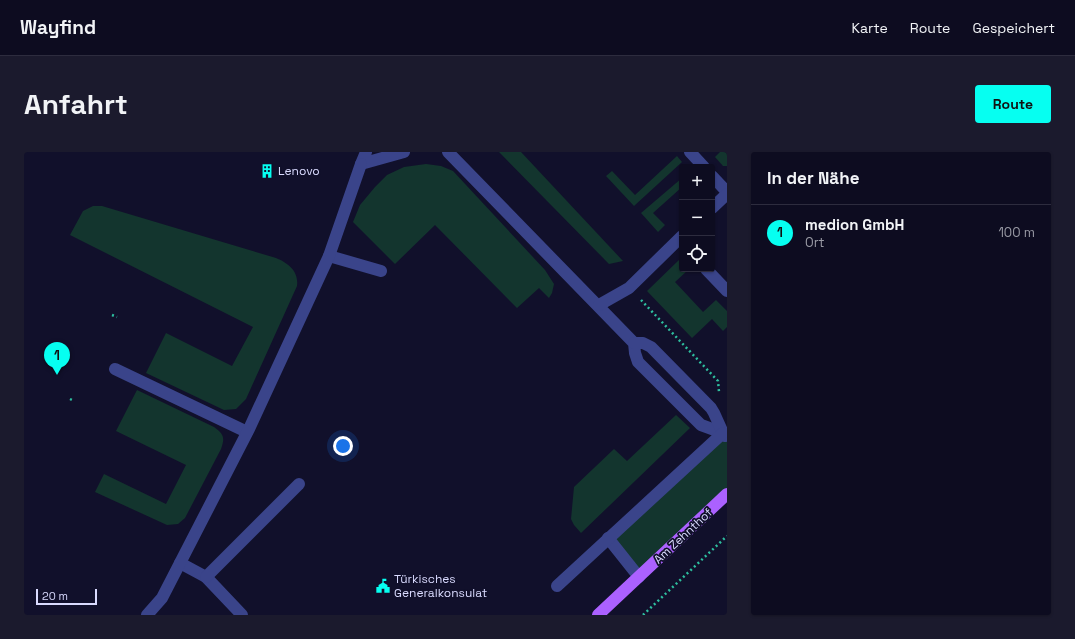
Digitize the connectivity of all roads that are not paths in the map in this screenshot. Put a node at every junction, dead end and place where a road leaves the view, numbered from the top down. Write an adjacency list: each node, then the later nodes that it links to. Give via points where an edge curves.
1 (366, 152): 5 (lane)
2 (404, 152): 5 (lane)
3 (448, 152): 15 (lane)
4 (690, 152): 6 (lane)
5 (361, 164): 11 (lane)
6 (701, 164)
7 (715, 179): 8 (lane)
8 (727, 193): 9 (lane)
9 (715, 205)
10 (679, 242): 15 (lane, via 629,288)
11 (329, 256): 12 (lane); 18 (lane)
12 (381, 271)
13 (709, 272): 14 (lane)
14 (727, 292)
15 (599, 305): 16 (lane)
16 (634, 343): 19 (lane, via 651,347 711,408); 19 (lane, via 638,362 701,425)
17 (114, 369): 18 (lane)
18 (247, 432): 23 (lane)
19 (725, 436): 22 (lane)
20 (299, 484): 24 (lane)
21 (727, 494): 25 (main road, Am Zehnthof)
22 (608, 538): 25 (lane); 26 (lane)
23 (180, 563): 24 (lane); 27 (lane, via 162,598)
24 (206, 577): 28 (lane)
25 (639, 577): 29 (main road, Am Zehnthof)
26 (557, 586)
27 (147, 615)
28 (242, 615)
29 (598, 615)

